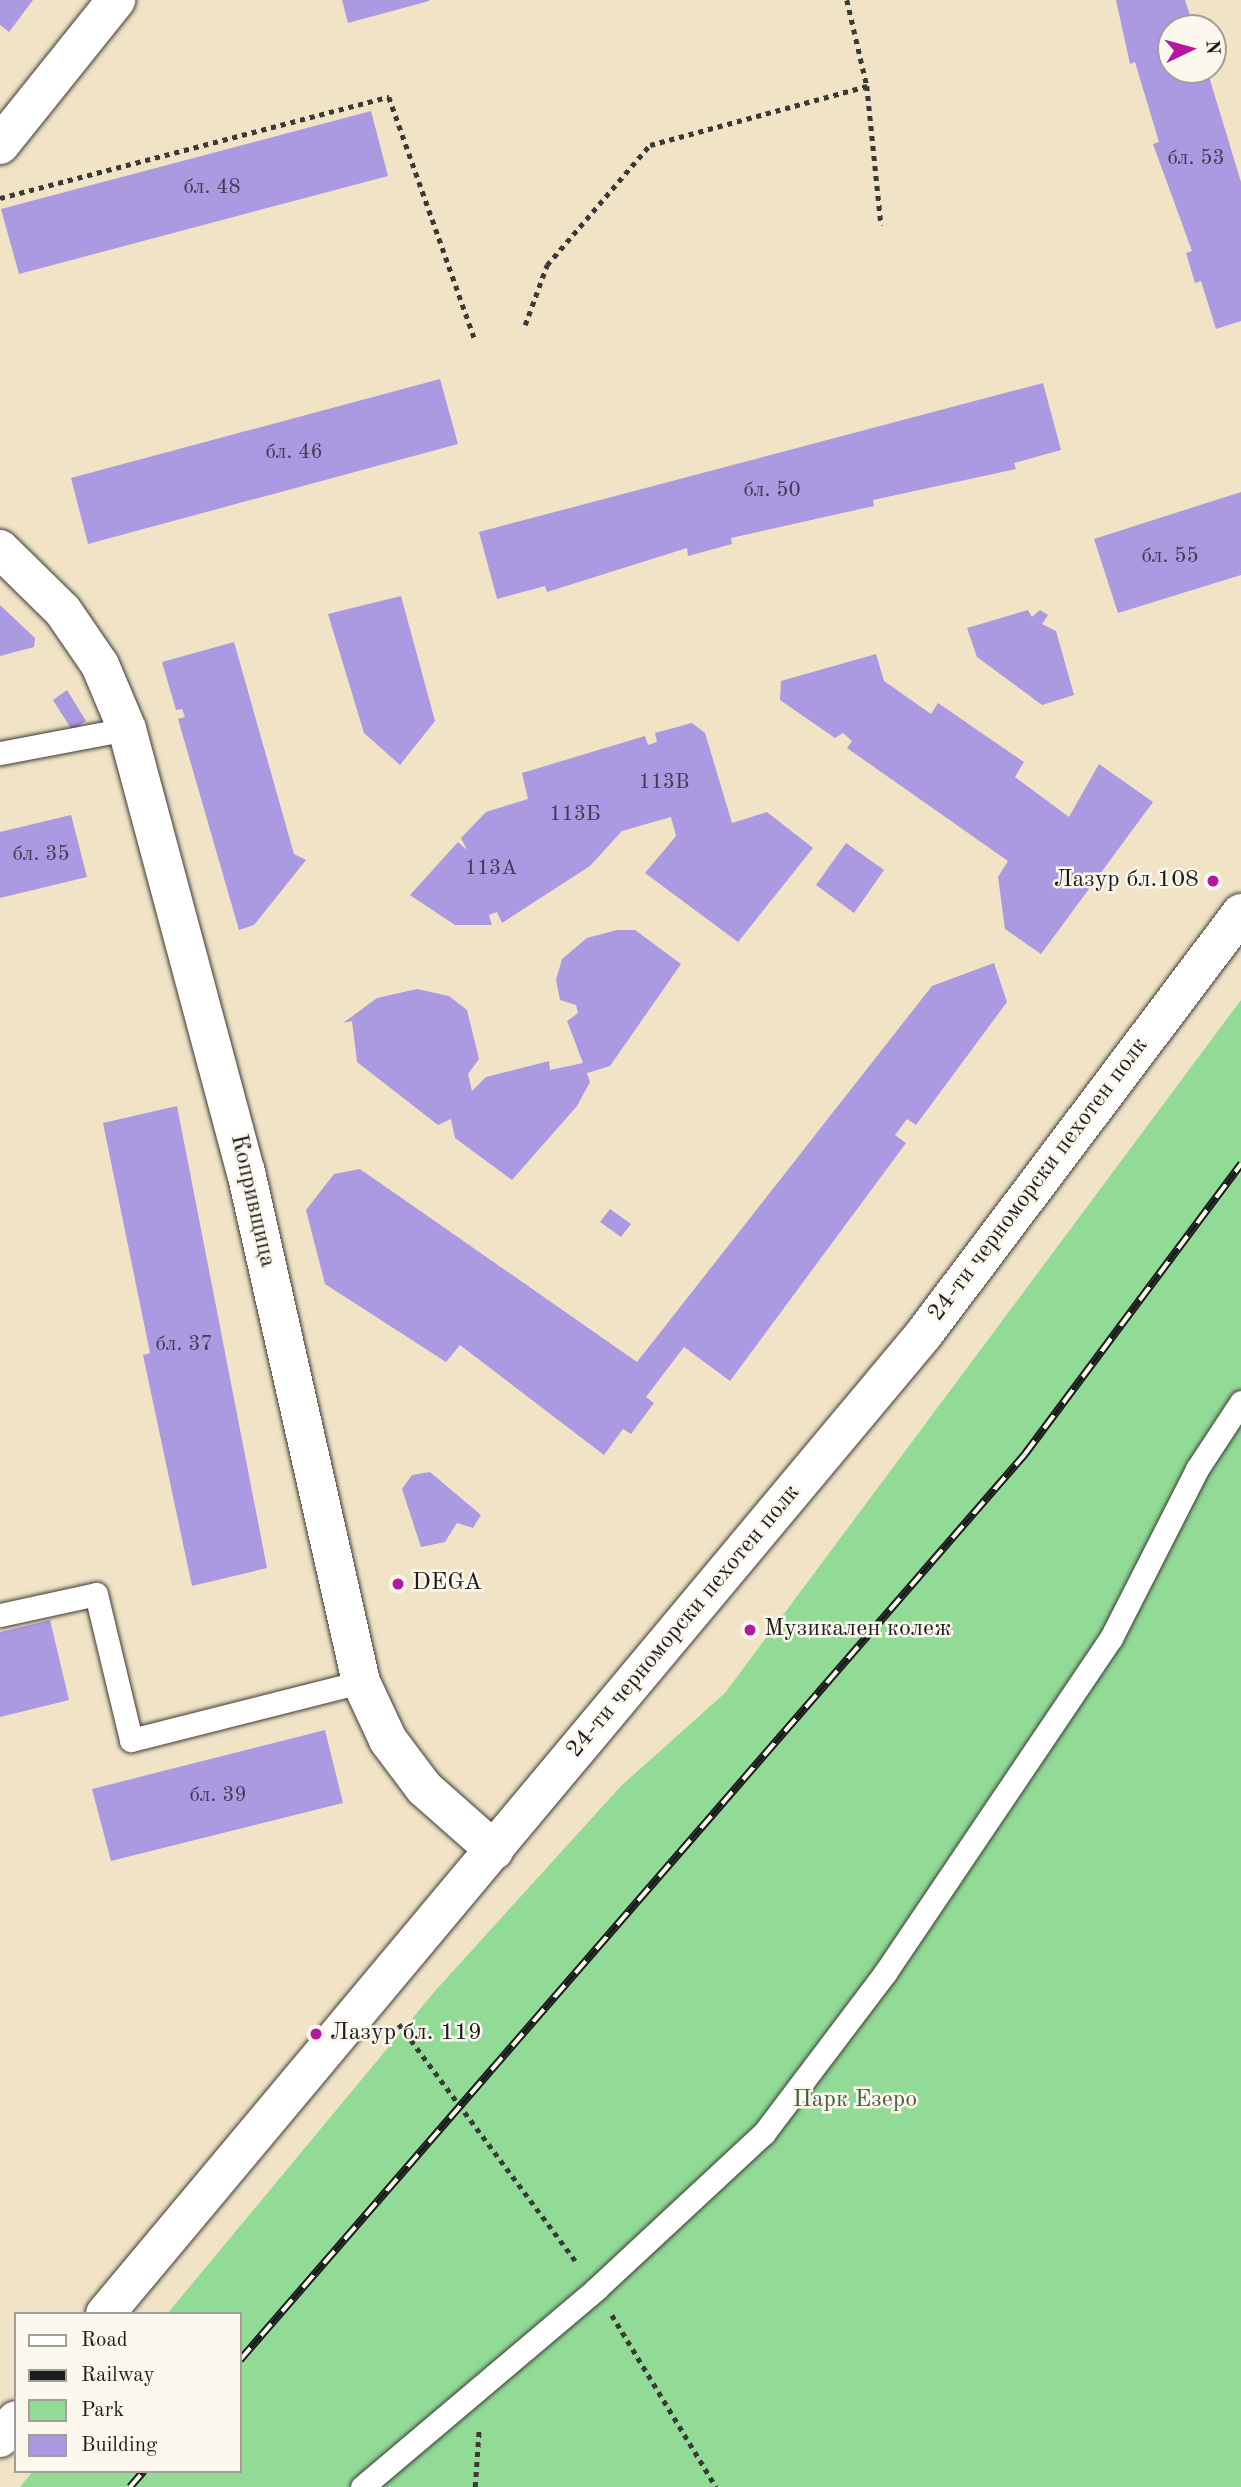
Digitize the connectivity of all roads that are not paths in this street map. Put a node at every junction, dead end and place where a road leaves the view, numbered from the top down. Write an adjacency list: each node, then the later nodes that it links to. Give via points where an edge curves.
1 (116, 0): 2 (main road)
2 (0, 145)
3 (0, 549): 4 (main road, Копривщица, via 70,622 100,665)
4 (127, 729): 5 (lane); 9 (main road, Копривщица, via 246,1172)
5 (0, 753)
6 (1241, 913): 10 (main road, 24-ти черноморски пехотен полк, via 923,1334)
7 (1241, 1402): 14 (lane, via 1196,1469 1111,1638 885,1973 764,2133 596,2289 478,2383)
8 (0, 1615): 9 (lane, via 96,1594 131,1740)
9 (361, 1682): 10 (main road, Копривщица, via 388,1740 424,1788)
10 (494, 1850): 11 (main road, 24-ти черноморски пехотен полк)
11 (107, 2312)
12 (14, 2422): 13 (main road)
13 (0, 2438)
14 (362, 2487)

